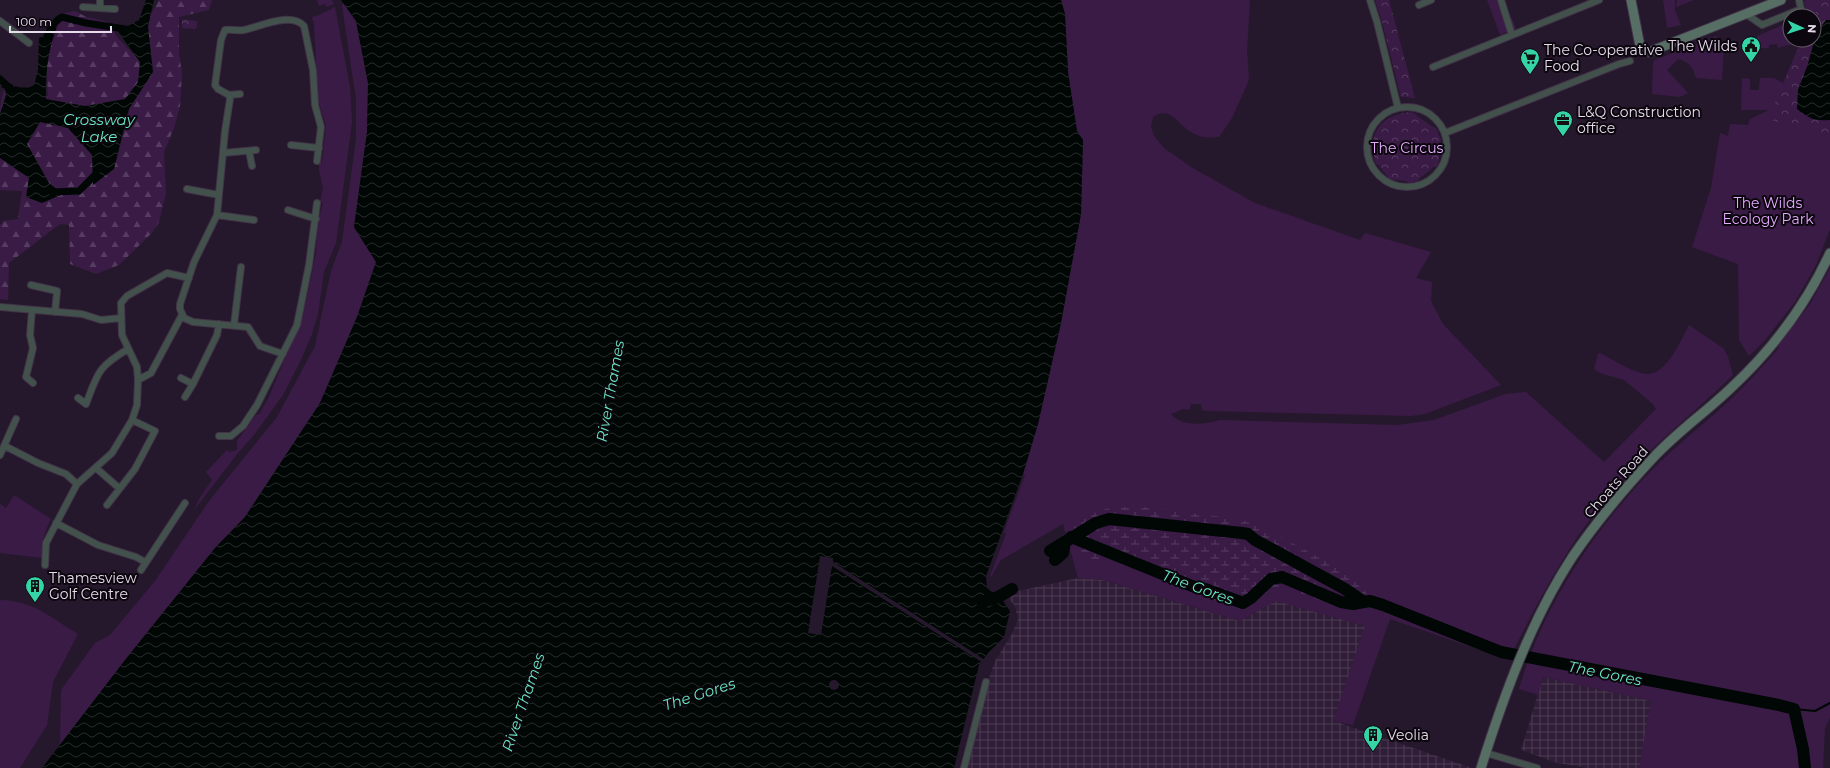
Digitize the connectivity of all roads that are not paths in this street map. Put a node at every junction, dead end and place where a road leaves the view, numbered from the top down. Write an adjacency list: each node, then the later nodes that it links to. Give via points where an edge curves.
1 (100, 0): 11 (street)
2 (1370, 0): 21 (street)
3 (1431, 0): 9 (street)
4 (1501, 0): 15 (street)
5 (1599, 0): 15 (street)
6 (1631, 0): 13 (street, via 1642,50 1651,52)
7 (1781, 0): 13 (street)
8 (1799, 0): 13 (street, via 1801,9 1762,26)
9 (1419, 5)
10 (83, 7): 11 (street)
11 (100, 8): 12 (street)
12 (115, 9)
13 (1746, 14)
14 (0, 21): 16 (street)
15 (1512, 35): 18 (street)
16 (30, 43)
17 (1630, 61): 22 (street)
18 (1433, 67)
19 (240, 94): 20 (street)
20 (229, 95): 24 (street, via 215,85 224,31 244,30 272,22 300,22 306,30 313,70 315,106 321,127); 27 (street)
21 (1398, 108): 22 (street, via 1410,107 1426,112 1439,123); 22 (street, via 1378,119 1367,140 1370,164 1377,175 1387,182 1400,187 1414,187 1425,184 1435,177 1442,168 1446,156)
22 (1445, 133)
23 (291, 145): 24 (street)
24 (320, 148): 28 (street)
25 (256, 150): 26 (street)
26 (250, 151): 27 (street); 29 (street)
27 (223, 153): 31 (street)
28 (317, 161)
29 (252, 166)
30 (188, 189): 31 (street)
31 (219, 195): 34 (street)
32 (317, 203): 35 (street)
33 (288, 210): 35 (street)
34 (217, 215): 36 (street); 39 (street)
35 (316, 219): 49 (street, via 300,316)
36 (254, 220)
37 (1830, 253): 71 (street, Choats Road, via 1806,300 1776,340 1731,388 1655,456 1612,503 1573,557 1525,648)
38 (241, 266): 47 (street)
39 (189, 278): 44 (street, via 180,304); 45 (street, via 167,273 127,296 121,303)
40 (31, 285): 43 (street, via 57,291)
41 (0, 307): 42 (street)
42 (32, 310): 43 (street); 52 (street, via 30,335 33,348 26,377)
43 (55, 312): 45 (street, via 82,314 101,320)
44 (182, 315): 46 (street, via 194,322); 51 (street, via 151,374)
45 (121, 318): 48 (street, via 122,335)
46 (219, 324): 47 (street); 53 (street, via 217,335)
47 (234, 325): 49 (street, via 248,327 260,346)
48 (128, 349): 51 (street, via 137,367); 55 (street, via 108,361 98,373 86,404)
49 (283, 354): 58 (street, via 257,405 243,426 232,436)
50 (181, 378): 53 (street)
51 (138, 380): 57 (street, via 137,404)
52 (33, 384)
53 (193, 384): 54 (street)
54 (185, 397)
55 (78, 398)
56 (16, 419): 59 (street)
57 (132, 420): 61 (street, via 112,453); 63 (street, via 155,430 135,469)
58 (219, 436)
59 (5, 446): 60 (street); 62 (street, via 66,474)
60 (0, 455)
61 (96, 468): 62 (street); 63 (street)
62 (78, 484): 66 (street)
63 (119, 488): 65 (street)
64 (185, 503): 67 (street)
65 (107, 505)
66 (56, 523): 67 (street, via 98,544); 68 (street, via 46,543)
67 (146, 562): 69 (street)
68 (45, 565)
69 (140, 570)
70 (986, 682): 72 (street)
71 (1486, 753): 73 (street, Choats Road); 74 (street)
72 (964, 768)
73 (1482, 768)
74 (1537, 768)

